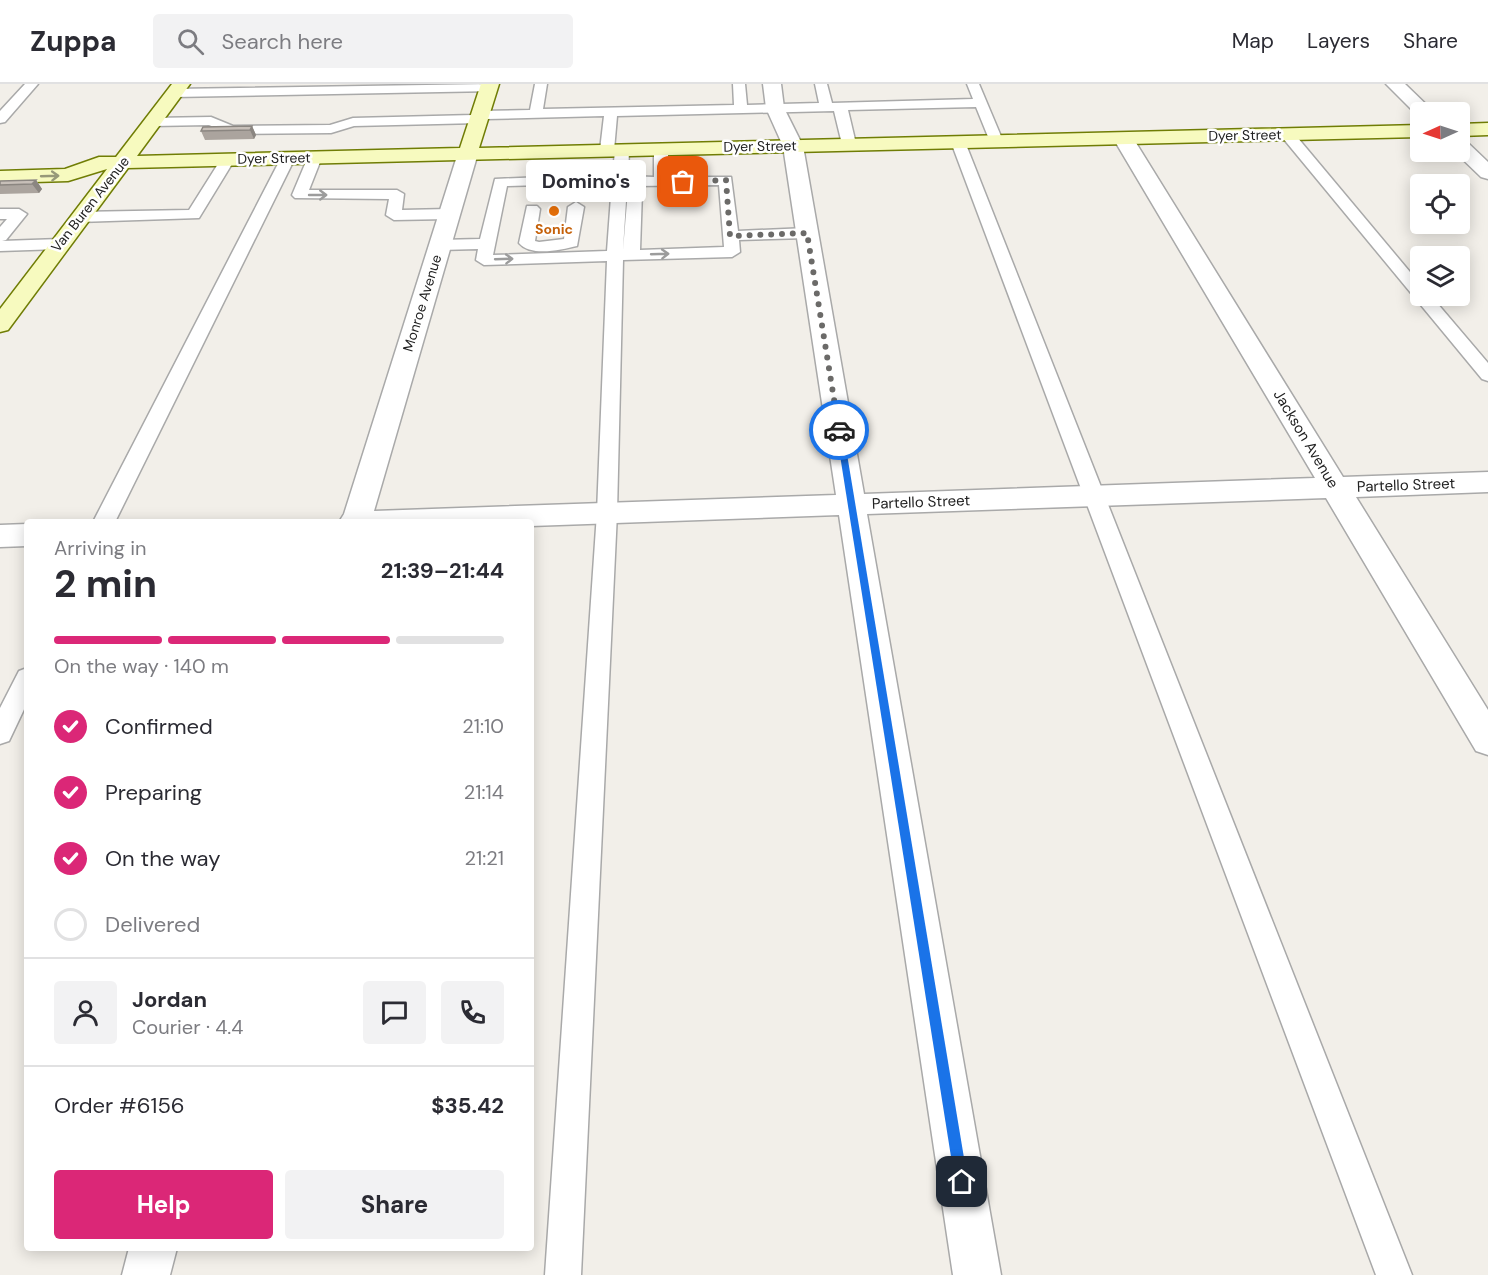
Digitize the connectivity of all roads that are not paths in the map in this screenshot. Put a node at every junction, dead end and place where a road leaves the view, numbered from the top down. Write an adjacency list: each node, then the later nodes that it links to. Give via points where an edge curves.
1 (32, 84): 19 (lane)
2 (541, 84): 17 (lane)
3 (739, 84): 15 (lane)
4 (820, 84): 12 (lane)
5 (973, 84): 11 (lane)
6 (1395, 84): 10 (street)
7 (490, 86): 14 (lane); 18 (main road, Monroe Avenue)
8 (177, 89): 14 (lane); 20 (main road, Van Buren Avenue)
9 (774, 96): 12 (lane); 15 (lane); 29 (street)
10 (1414, 102)
11 (980, 103): 13 (lane); 26 (lane)
12 (825, 106): 13 (lane)
13 (840, 106): 28 (lane)
14 (214, 107): 18 (lane, via 211,121 231,130 331,129 353,122); 20 (lane)
15 (741, 109): 16 (lane)
16 (610, 111): 17 (lane); 31 (lane)
17 (536, 113): 18 (lane)
18 (480, 117): 33 (main road, Monroe Avenue)
19 (0, 119)
20 (153, 122): 39 (main road, Van Buren Avenue)
21 (1488, 129): 23 (main road)
22 (1410, 130): 24 (main road, Dyer Street)
23 (1470, 130)
24 (1287, 134): 25 (main road, Dyer Street); 58 (lane)
25 (1124, 138): 26 (main road, Dyer Street); 63 (street, Jackson Avenue)
26 (996, 141): 27 (main road, Dyer Street)
27 (958, 142): 28 (main road, Dyer Street); 64 (lane)
28 (849, 144): 29 (main road, Dyer Street)
29 (793, 146): 30 (main road, Dyer Street); 51 (street)
30 (661, 148): 31 (main road, Dyer Street); 45 (lane)
31 (614, 150): 32 (main road, Dyer Street); 43 (lane)
32 (522, 152): 33 (main road, Dyer Street); 44 (lane)
33 (468, 153): 36 (main road, Dyer Street); 49 (street, Monroe Avenue)
34 (72, 154): 40 (main road, Dyer Street, via 84,154)
35 (1470, 156): 41 (street)
36 (315, 157): 37 (main road, Dyer Street); 49 (lane, one-way to 49, via 300,195 397,194 394,215)
37 (288, 158): 38 (main road, Dyer Street); 67 (lane)
38 (228, 159): 39 (main road, Dyer Street); 50 (lane, via 194,215)
39 (123, 162): 40 (main road, Dyer Street); 50 (main road, Van Buren Avenue)
40 (99, 163): 42 (main road, Dyer Street, one-way to 40, via 68,175)
41 (1488, 173)
42 (0, 177)
43 (628, 180): 45 (lane); 46 (lane); 57 (lane)
44 (508, 181): 47 (lane); 53 (lane)
45 (661, 182): 54 (lane, via 726,180)
46 (578, 193): 47 (lane); 47 (lane, via 571,243 537,247 527,243)
47 (534, 194)
48 (0, 214): 55 (lane, via 19,214)
49 (449, 214): 56 (street, Monroe Avenue)
50 (79, 218): 52 (main road, Van Buren Avenue)
51 (807, 233): 54 (lane); 65 (street)
52 (60, 244): 55 (lane); 60 (main road, Van Buren Avenue)
53 (487, 244): 56 (lane); 57 (lane, one-way to 57, via 484,260)
54 (731, 244): 57 (lane, one-way to 54)
55 (1, 245)
56 (440, 245): 68 (street, Monroe Avenue)
57 (623, 256): 66 (lane)
58 (1410, 282)
59 (1430, 306): 61 (lane)
60 (0, 325)
61 (1488, 375)
62 (1488, 482): 63 (street, Partello Street)
63 (1335, 487): 64 (street, Partello Street); 74 (street, Jackson Avenue)
64 (1096, 496): 65 (street, Partello Street); 79 (lane)
65 (852, 504): 66 (street, Partello Street); 78 (street)
66 (607, 513): 69 (street, Partello Street); 77 (lane)
67 (106, 519)
68 (356, 519)
69 (439, 519)
70 (24, 535): 71 (street)
71 (0, 536)
72 (24, 684): 73 (lane)
73 (0, 733)
74 (1488, 740)
75 (152, 1251): 76 (street)
76 (146, 1275)
77 (563, 1275)
78 (977, 1275)
79 (1394, 1275)

